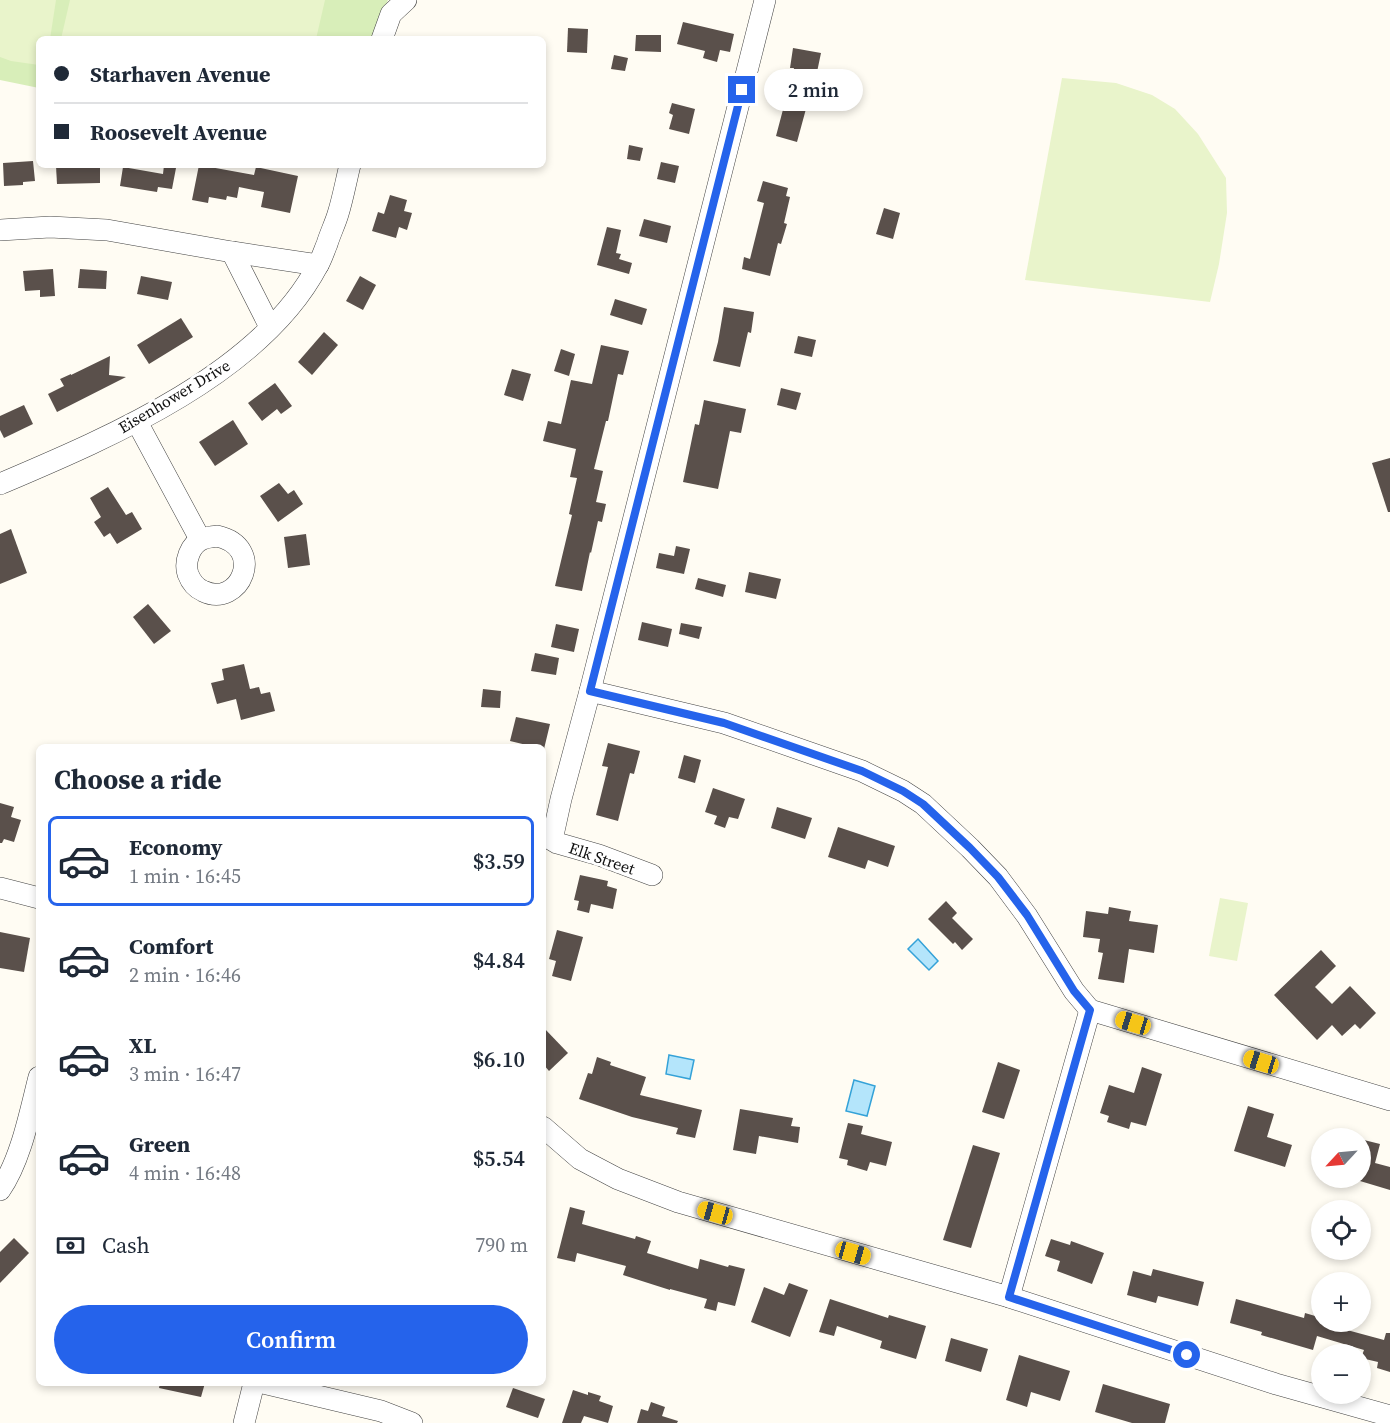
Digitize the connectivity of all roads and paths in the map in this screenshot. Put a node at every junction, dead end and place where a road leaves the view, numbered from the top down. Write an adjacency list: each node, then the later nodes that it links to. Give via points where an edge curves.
1 (406, 0): 3 (street, via 391,14)
2 (765, 0): 12 (street)
3 (383, 36)
4 (349, 168): 7 (street, Eisenhower Drive, via 338,215)
5 (0, 230): 6 (street, via 107,230)
6 (232, 252): 7 (street); 8 (street)
7 (318, 265): 8 (street, Eisenhower Drive, via 286,312)
8 (270, 327): 9 (street, Eisenhower Drive, via 239,356)
9 (137, 422): 10 (street, Eisenhower Drive); 11 (street)
10 (0, 484)
11 (200, 539)
12 (590, 691): 13 (street, Elk Street, via 552,840); 16 (street, via 724,723 862,771 903,791 923,804 998,877)
13 (652, 875)
14 (0, 888): 15 (street)
15 (36, 897)
16 (1090, 1010): 18 (street); 21 (street)
17 (36, 1089): 20 (street, via 27,1126)
18 (1390, 1100)
19 (546, 1130): 21 (street, via 580,1159 618,1179 678,1202)
20 (0, 1190)
21 (1009, 1297): 24 (street, via 1276,1384)
22 (253, 1386): 25 (street)
23 (276, 1386): 26 (street, via 381,1411)
24 (1390, 1416)
25 (244, 1423)
26 (412, 1423)

